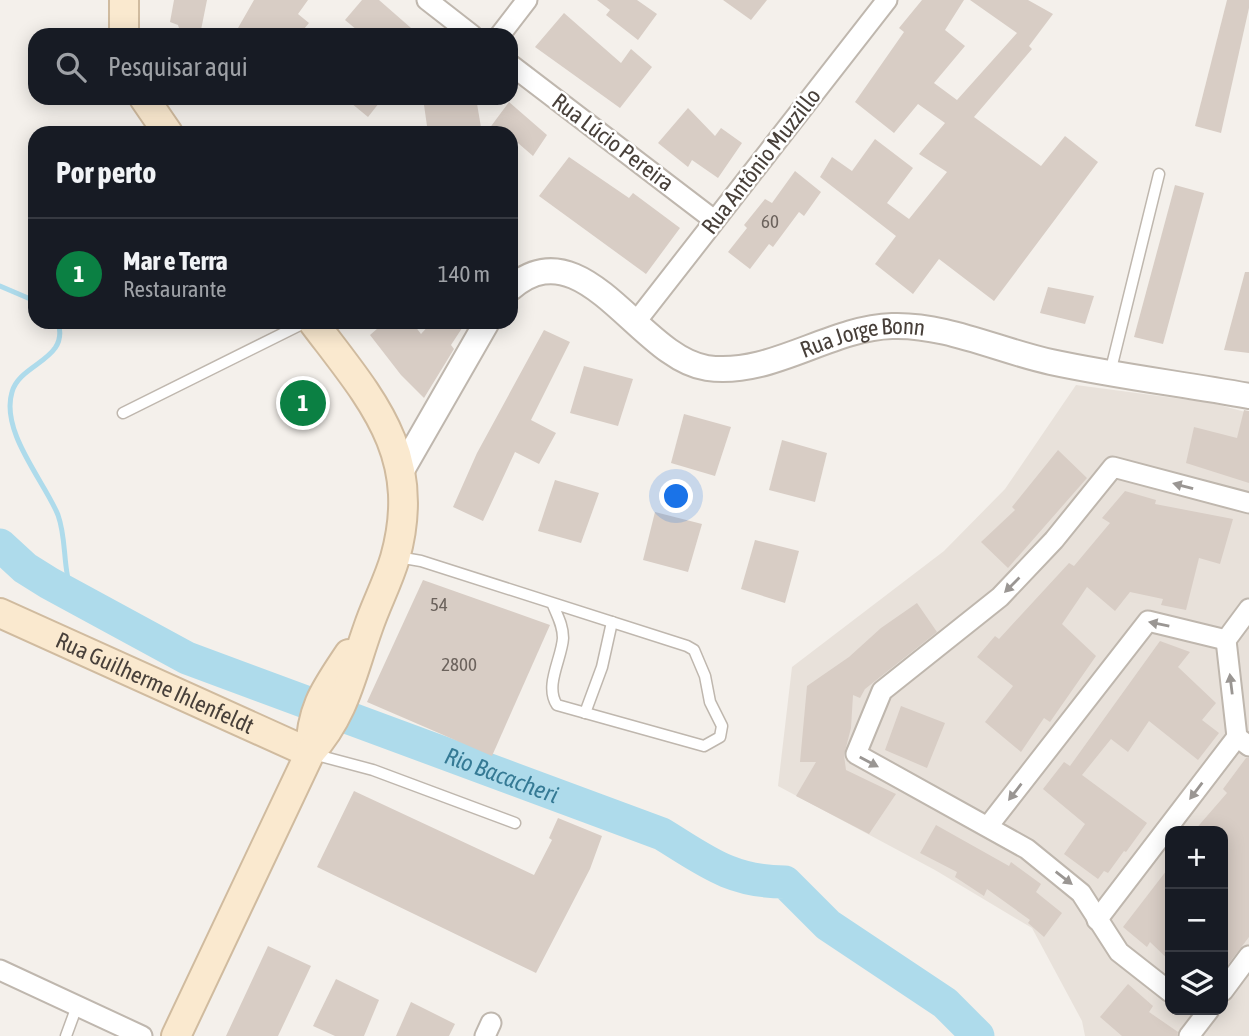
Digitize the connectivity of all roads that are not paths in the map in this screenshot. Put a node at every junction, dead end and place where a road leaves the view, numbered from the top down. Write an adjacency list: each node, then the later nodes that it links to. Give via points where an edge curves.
1 (124, 0): 5 (main road)
2 (426, 0): 6 (street)
3 (527, 0): 7 (street)
4 (887, 0): 12 (street, Rua Antônio Muzzillo)
5 (124, 28)
6 (463, 28)
7 (505, 28)
8 (518, 70): 12 (street, Rua Lúcio Pereira)
9 (150, 105): 10 (main road)
10 (163, 126)
11 (1159, 174): 18 (lane)
12 (714, 220): 14 (street, Rua Antônio Muzzillo)
13 (518, 282): 14 (street, Rua Jorge Bonn, via 536,273 569,274 602,291)
14 (635, 323): 18 (street, Rua Jorge Bonn, via 678,359 708,368 743,368 890,326 933,331)
15 (292, 329): 20 (lane)
16 (318, 329): 21 (main road, via 377,410)
17 (483, 329): 21 (street)
18 (1109, 373): 19 (street, Rua Jorge Bonn)
19 (1249, 396)
20 (123, 413)
21 (402, 470): 23 (main road)
22 (1249, 503): 33 (street, one-way to 33, via 1113,467 1000,597 881,691 856,754)
23 (395, 557): 24 (lane, via 421,561); 31 (main road)
24 (553, 606): 27 (lane); 29 (lane, via 563,642 554,702)
25 (1249, 609): 28 (street)
26 (1, 616): 31 (main road, Rua Guilherme Ihlenfeldt)
27 (612, 622): 29 (lane); 29 (lane, via 694,650 722,726 720,737 704,746)
28 (1226, 640): 30 (street, one-way to 28); 33 (street, one-way to 33, via 1148,621)
29 (586, 713)
30 (1243, 741): 34 (street, one-way to 34)
31 (310, 753): 32 (lane, via 373,770); 43 (main road)
32 (514, 823)
33 (989, 825): 34 (street, one-way to 34, via 1074,886)
34 (1097, 920): 38 (street, via 1119,952)
35 (1249, 957): 37 (street)
36 (0, 970): 39 (street)
37 (1228, 984)
38 (1165, 988)
39 (77, 1006): 41 (lane); 42 (street)
40 (1200, 1015): 44 (street)
41 (66, 1036)
42 (142, 1036)
43 (176, 1036)
44 (1189, 1036)

